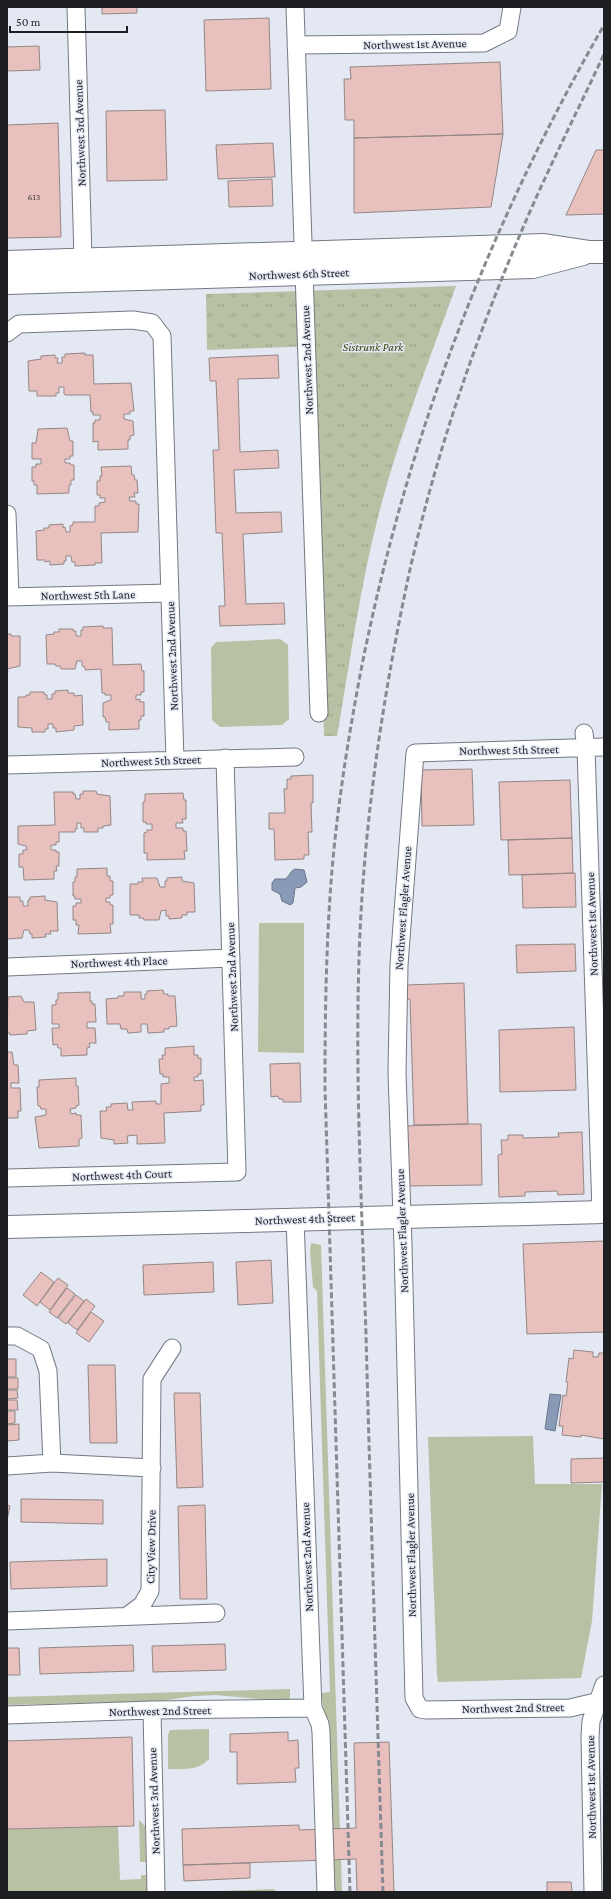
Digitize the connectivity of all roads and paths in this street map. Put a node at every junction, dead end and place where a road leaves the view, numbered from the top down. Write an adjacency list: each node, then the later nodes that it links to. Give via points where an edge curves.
1 (76, 7): 7 (street, Northwest 3rd Avenue)
2 (295, 7): 4 (street, Northwest 2nd Avenue)
3 (512, 7): 4 (street, Northwest 1st Avenue, via 508,30 484,43)
4 (296, 45): 6 (street, Northwest 2nd Avenue)
5 (597, 252): 6 (street, Northwest 6th Street, via 544,245); 9 (street, Northwest 6th Street, via 534,267)
6 (303, 253): 7 (street, Northwest 6th Street); 9 (street, Northwest 2nd Avenue)
7 (83, 259): 8 (street, Northwest 6th Street)
8 (7, 262)
9 (303, 274): 10 (street, Northwest 6th Street); 15 (street, Northwest 2nd Avenue)
10 (7, 283)
11 (7, 333): 13 (street, Northwest 2nd Avenue, via 19,324 133,320 152,322 162,336)
12 (7, 514): 14 (street)
13 (170, 593): 14 (street, Northwest 5th Lane); 21 (street, Northwest 2nd Avenue)
14 (9, 597)
15 (319, 713)
16 (585, 740): 17 (street, Northwest 5th Street); 18 (street, Northwest 5th Street); 27 (street, Northwest 1st Avenue)
17 (604, 747)
18 (415, 753): 28 (street, Northwest Flagler Avenue, via 399,965 397,1073)
19 (295, 757): 20 (street, Northwest 5th Street)
20 (225, 758): 21 (street, Northwest 5th Street); 23 (street, Northwest 2nd Avenue)
21 (175, 760): 22 (street, Northwest 5th Street)
22 (7, 765)
23 (231, 958): 24 (street, Northwest 4th Place); 25 (street, Northwest 2nd Avenue)
24 (7, 966)
25 (237, 1172): 26 (street, Northwest 4th Court)
26 (7, 1178)
27 (602, 1212): 28 (street, Northwest 4th Street)
28 (402, 1216): 29 (street, Northwest 4th Street); 42 (street, Northwest Flagler Avenue, via 414,1698)
29 (295, 1219): 30 (street, Northwest 4th Street); 41 (street, Northwest 2nd Avenue)
30 (7, 1227)
31 (7, 1336): 33 (street, via 17,1336 41,1349 48,1371)
32 (172, 1348): 35 (street, City View Drive, via 152,1379)
33 (52, 1463): 34 (street); 35 (street)
34 (7, 1466)
35 (152, 1468): 37 (street, City View Drive, via 150,1591 142,1605)
36 (216, 1613): 37 (street)
37 (127, 1616): 38 (street)
38 (7, 1621)
39 (604, 1685): 40 (street, Northwest 1st Avenue)
40 (601, 1701): 42 (street, Northwest 2nd Street, via 570,1708); 47 (street, Northwest 1st Avenue, via 591,1721 590,1737)
41 (312, 1708): 43 (street, Northwest 2nd Street); 46 (street, Northwest 2nd Avenue, via 321,1732)
42 (420, 1709)
43 (152, 1710): 44 (street, Northwest 2nd Street); 45 (street, Northwest 3rd Avenue)
44 (7, 1715)
45 (156, 1892)
46 (326, 1892)
47 (593, 1892)

